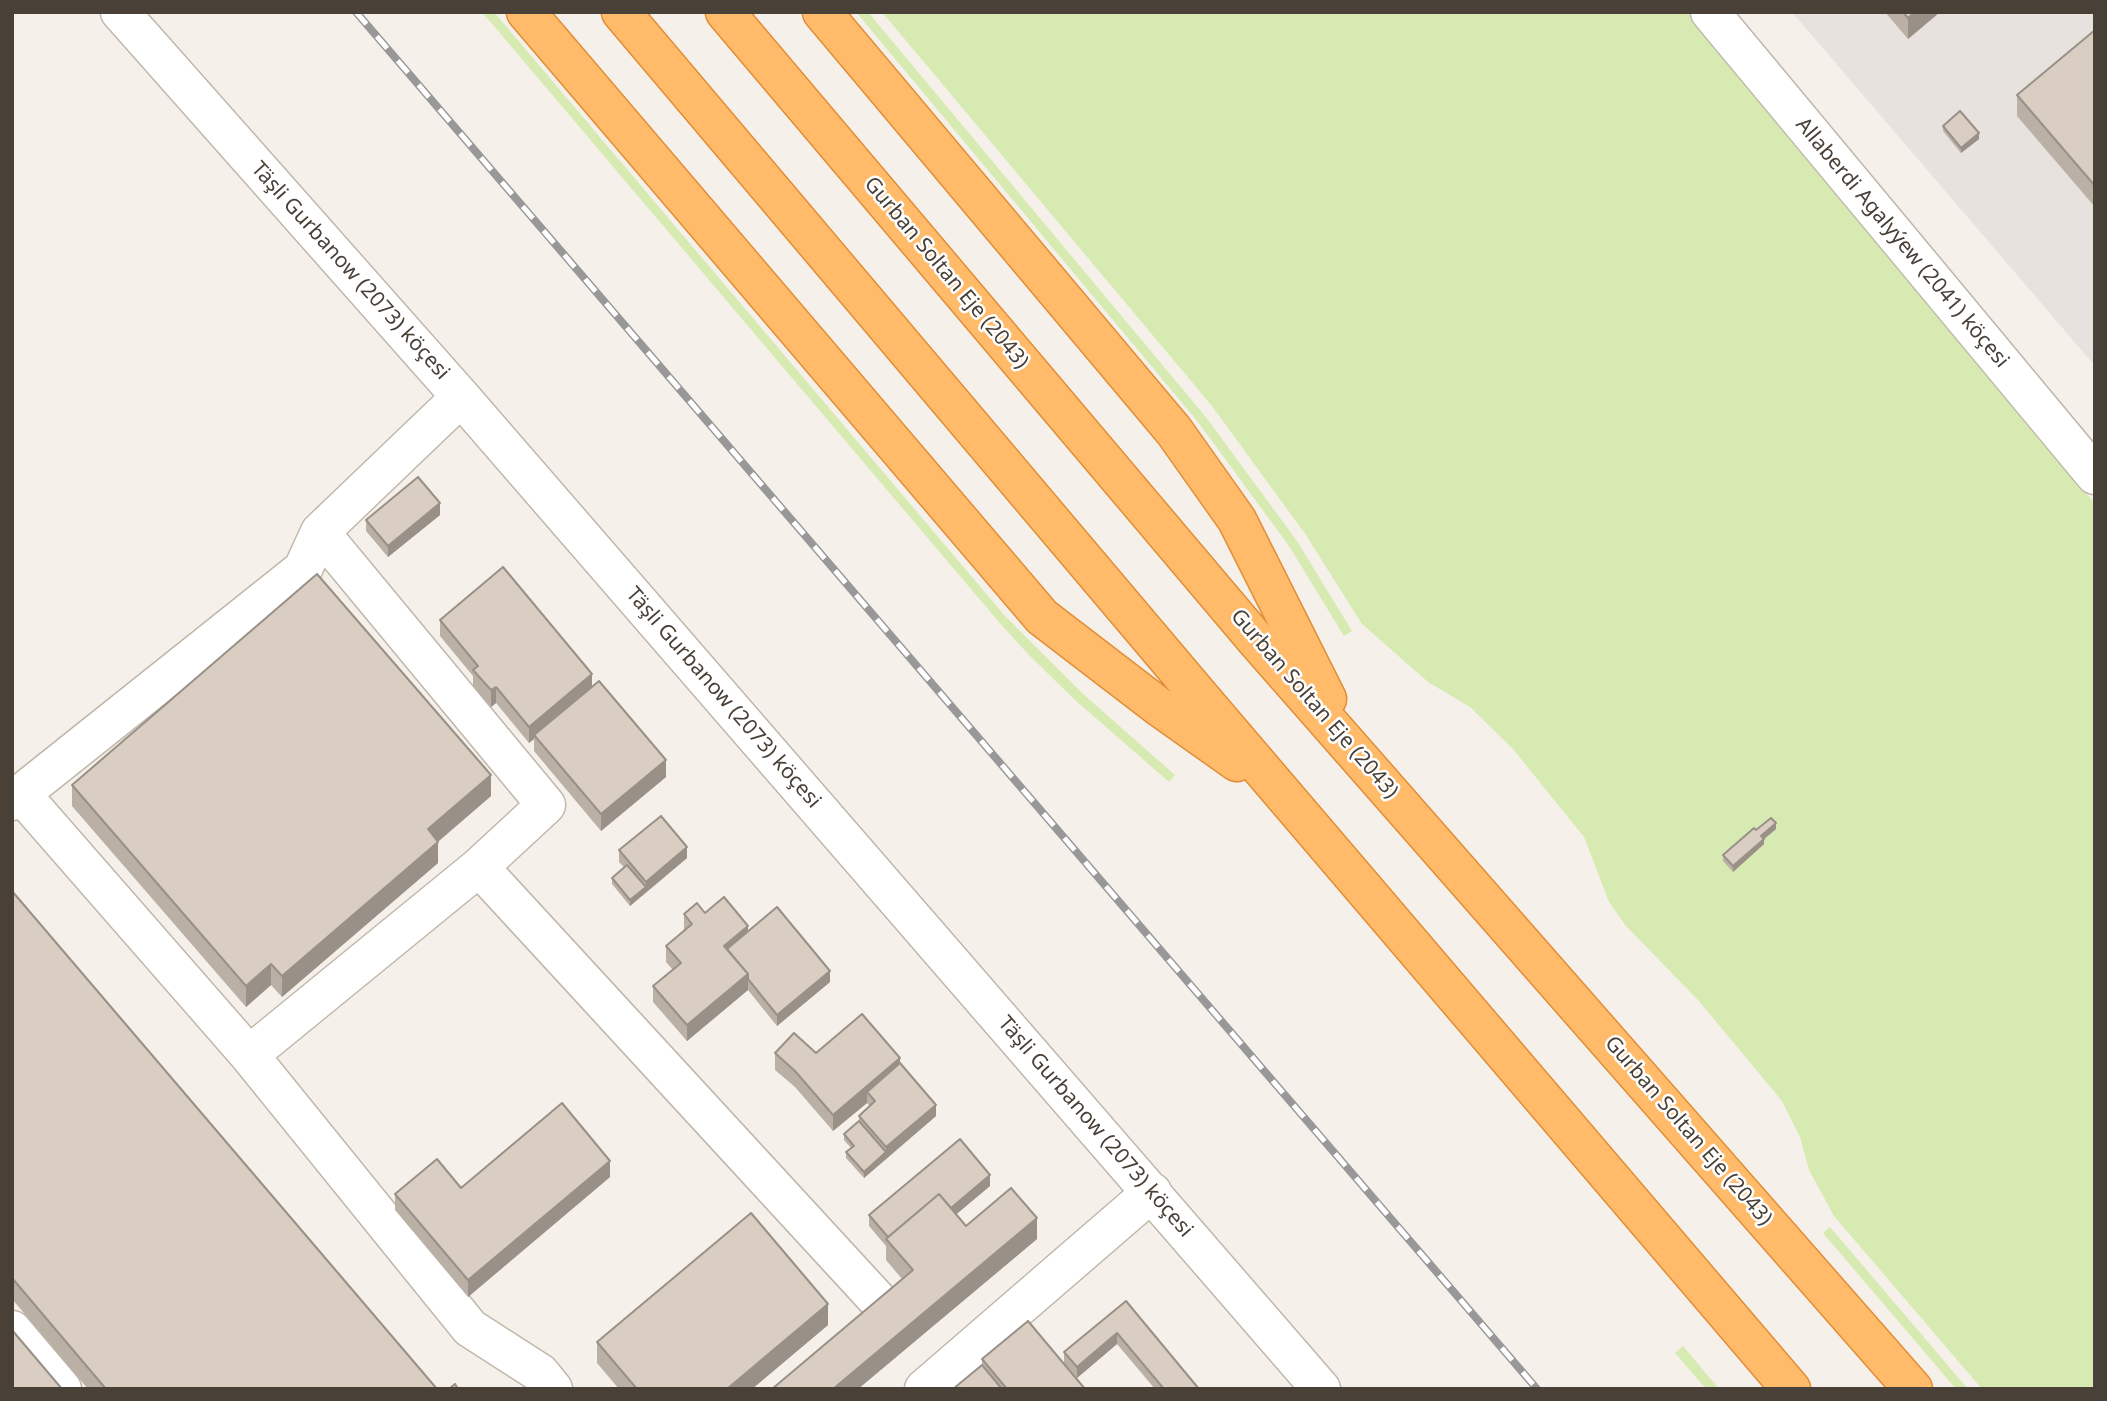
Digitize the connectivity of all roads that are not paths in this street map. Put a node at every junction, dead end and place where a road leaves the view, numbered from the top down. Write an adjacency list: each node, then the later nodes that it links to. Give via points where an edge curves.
1 (120, 12): 7 (street, Täşli Gurbanow (2073) köçesi)
2 (526, 12): 11 (highway, via 1042,617)
3 (621, 12): 11 (highway)
4 (725, 12): 10 (highway, Gurban Soltan Eje (2043), via 1256,640)
5 (822, 12): 10 (highway, via 1174,431 1237,520)
6 (1710, 12): 8 (street, Allaberdi Agalyýew (2041) köçesi)
7 (461, 397): 9 (street); 15 (street, Täşli Gurbanow (2073) köçesi)
8 (2095, 475)
9 (320, 532): 12 (street, via 303,569); 13 (street, via 546,805)
10 (1350, 744): 23 (highway, Gurban Soltan Eje (2043))
11 (1283, 794): 22 (highway)
12 (16, 797): 14 (street)
13 (479, 867): 14 (street); 16 (street)
14 (249, 1055): 19 (street, via 470,1328 540,1373)
15 (1152, 1192): 20 (street); 21 (street, Täşli Gurbanow (2073) köçesi)
16 (884, 1307)
17 (12, 1330): 18 (street)
18 (62, 1389)
19 (553, 1389)
20 (923, 1389)
21 (1321, 1389)
22 (1791, 1389)
23 (1913, 1389)

